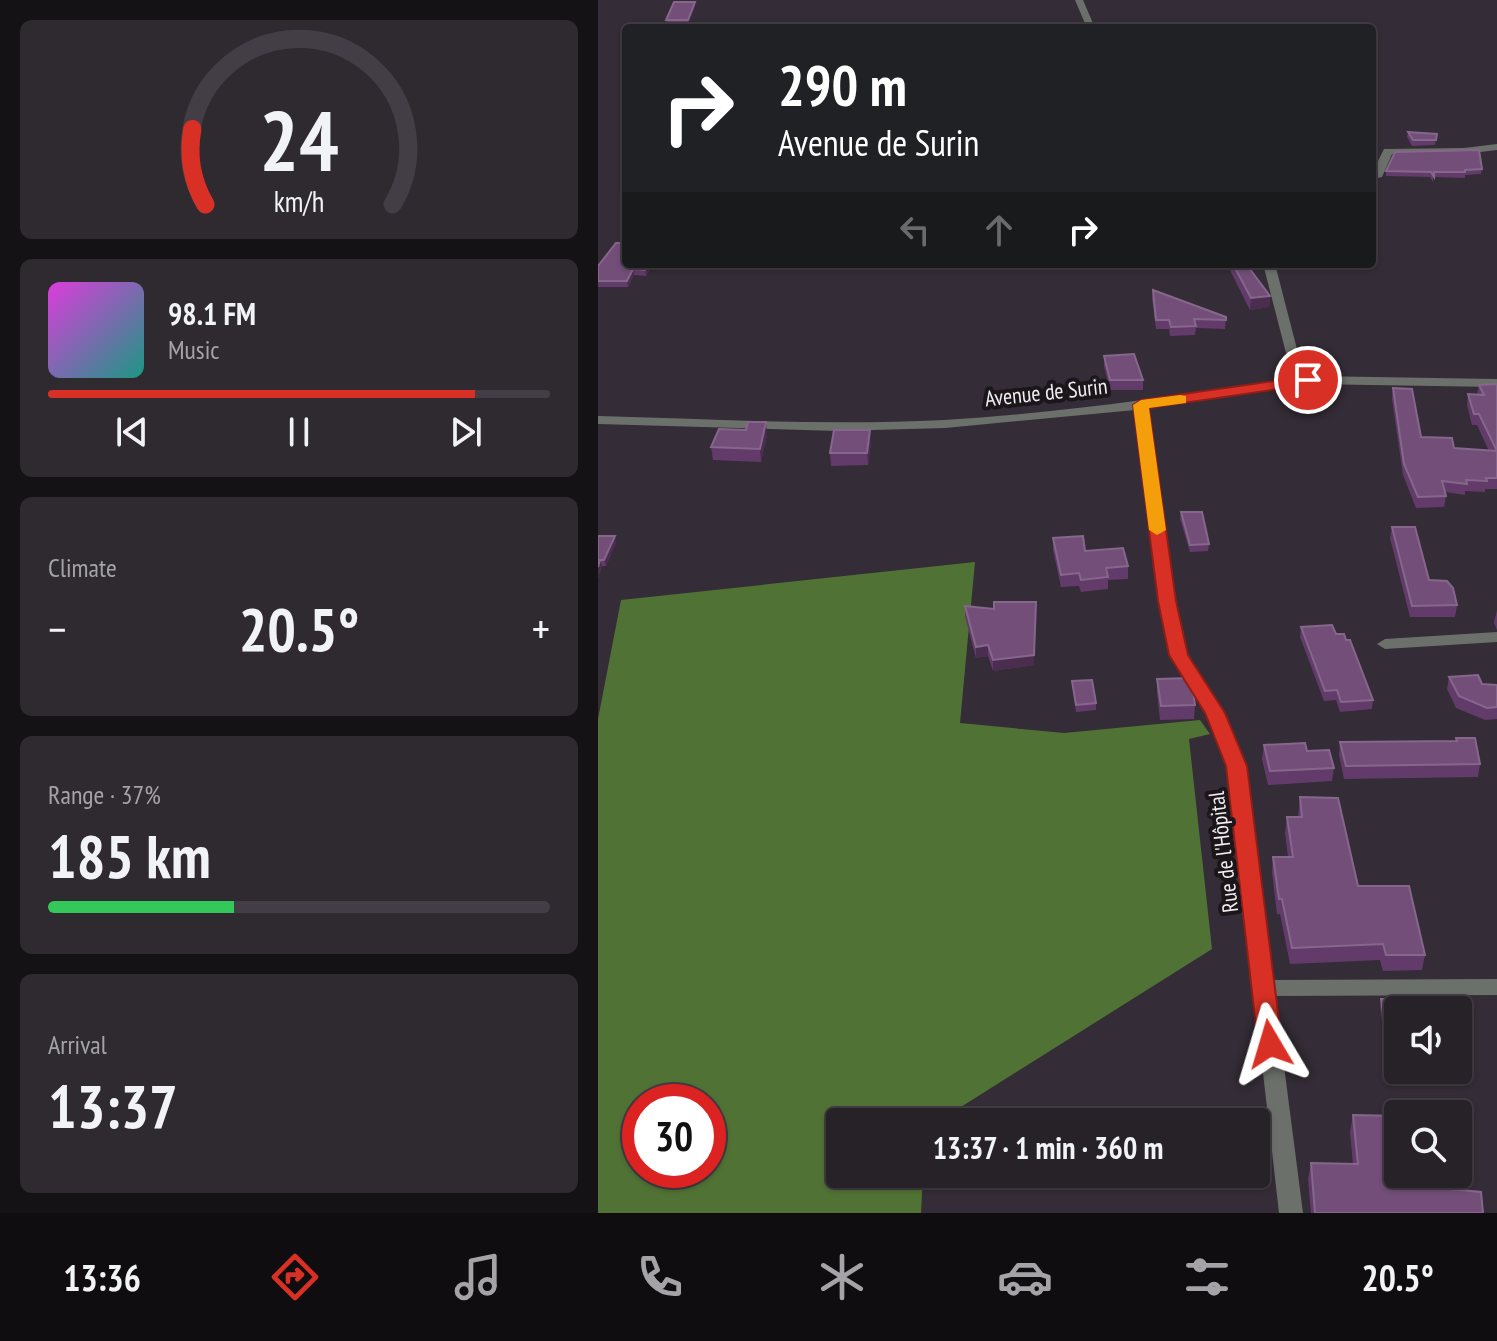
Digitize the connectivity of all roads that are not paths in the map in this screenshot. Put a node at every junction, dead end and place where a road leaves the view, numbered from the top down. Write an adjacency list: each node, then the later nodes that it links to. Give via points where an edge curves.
1 (1079, 0): 2 (street)
2 (1089, 24)
3 (1497, 147): 4 (street, via 1388,151)
4 (1376, 175)
5 (1270, 268): 6 (street, via 1288,341)
6 (1308, 380): 7 (street, Avenue de Surin); 8 (street, Avenue de Surin)
7 (1497, 383)
8 (1141, 405): 9 (street, Avenue de Surin, via 945,424 837,427); 13 (street, Rue de l'Hôpital, via 1179,655 1215,713 1237,766)
9 (598, 420)
10 (1497, 637): 11 (street)
11 (1385, 644)
12 (1497, 987): 13 (street)
13 (1263, 988): 14 (street, Rue de l'Hôpital)
14 (1291, 1213)

